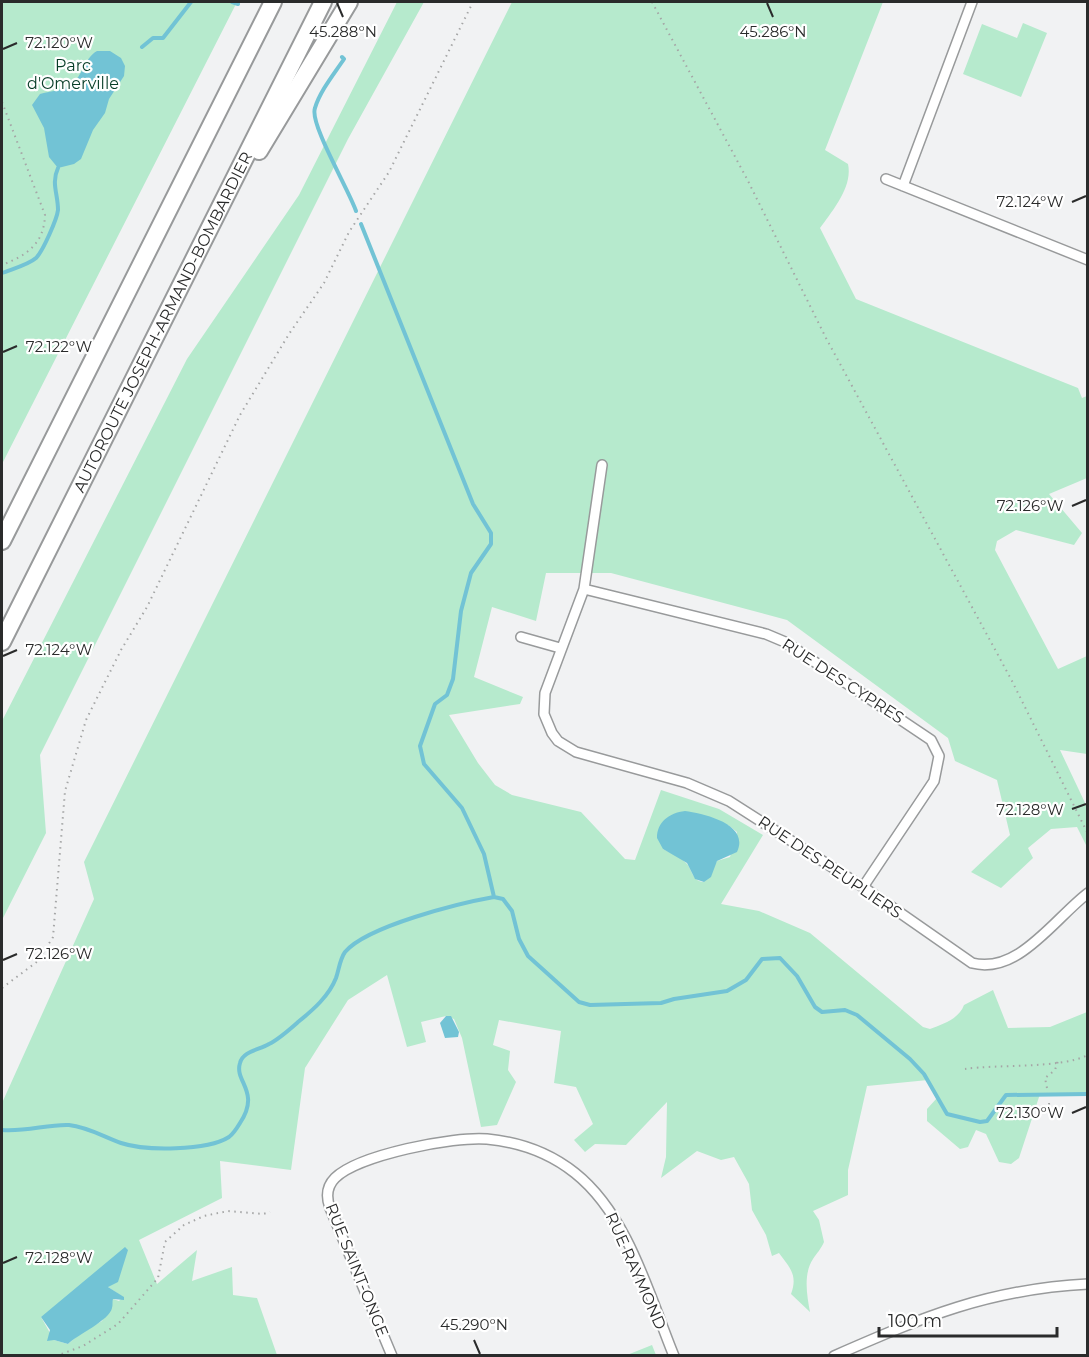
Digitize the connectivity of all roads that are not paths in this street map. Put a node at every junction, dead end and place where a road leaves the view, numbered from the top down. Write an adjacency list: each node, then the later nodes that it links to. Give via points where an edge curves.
1 (272, 2): 10 (highway)
2 (323, 2): 8 (highway, AUTOROUTE JOSEPH-ARMAND-BOMBARDIER)
3 (349, 2): 8 (highway)
4 (972, 2): 6 (street)
5 (886, 179): 6 (street)
6 (903, 186): 7 (street)
7 (1088, 260)
8 (192, 263): 13 (highway, AUTOROUTE JOSEPH-ARMAND-BOMBARDIER)
9 (602, 465): 11 (street)
10 (2, 541)
11 (584, 589): 14 (street); 15 (street, RUE DES CYPRES, via 785,642 931,740 939,756 934,781)
12 (521, 637): 14 (street)
13 (2, 642)
14 (560, 648): 15 (street, RUE DES PEUPLIERS, via 544,704 547,724 558,741 576,752 687,783 729,801)
15 (863, 887): 16 (street, RUE DES PEUPLIERS, via 963,958 982,966 1013,959)
16 (1088, 893)
17 (330, 1184): 19 (street, RUE SAINT-ONGE, via 330,1208); 20 (street, RUE RAYMOND, via 337,1176 368,1162 447,1140 505,1141 541,1153 582,1179 613,1215)
18 (1088, 1284): 21 (street, via 1034,1288 964,1303)
19 (392, 1356)
20 (674, 1356)
21 (834, 1356)

